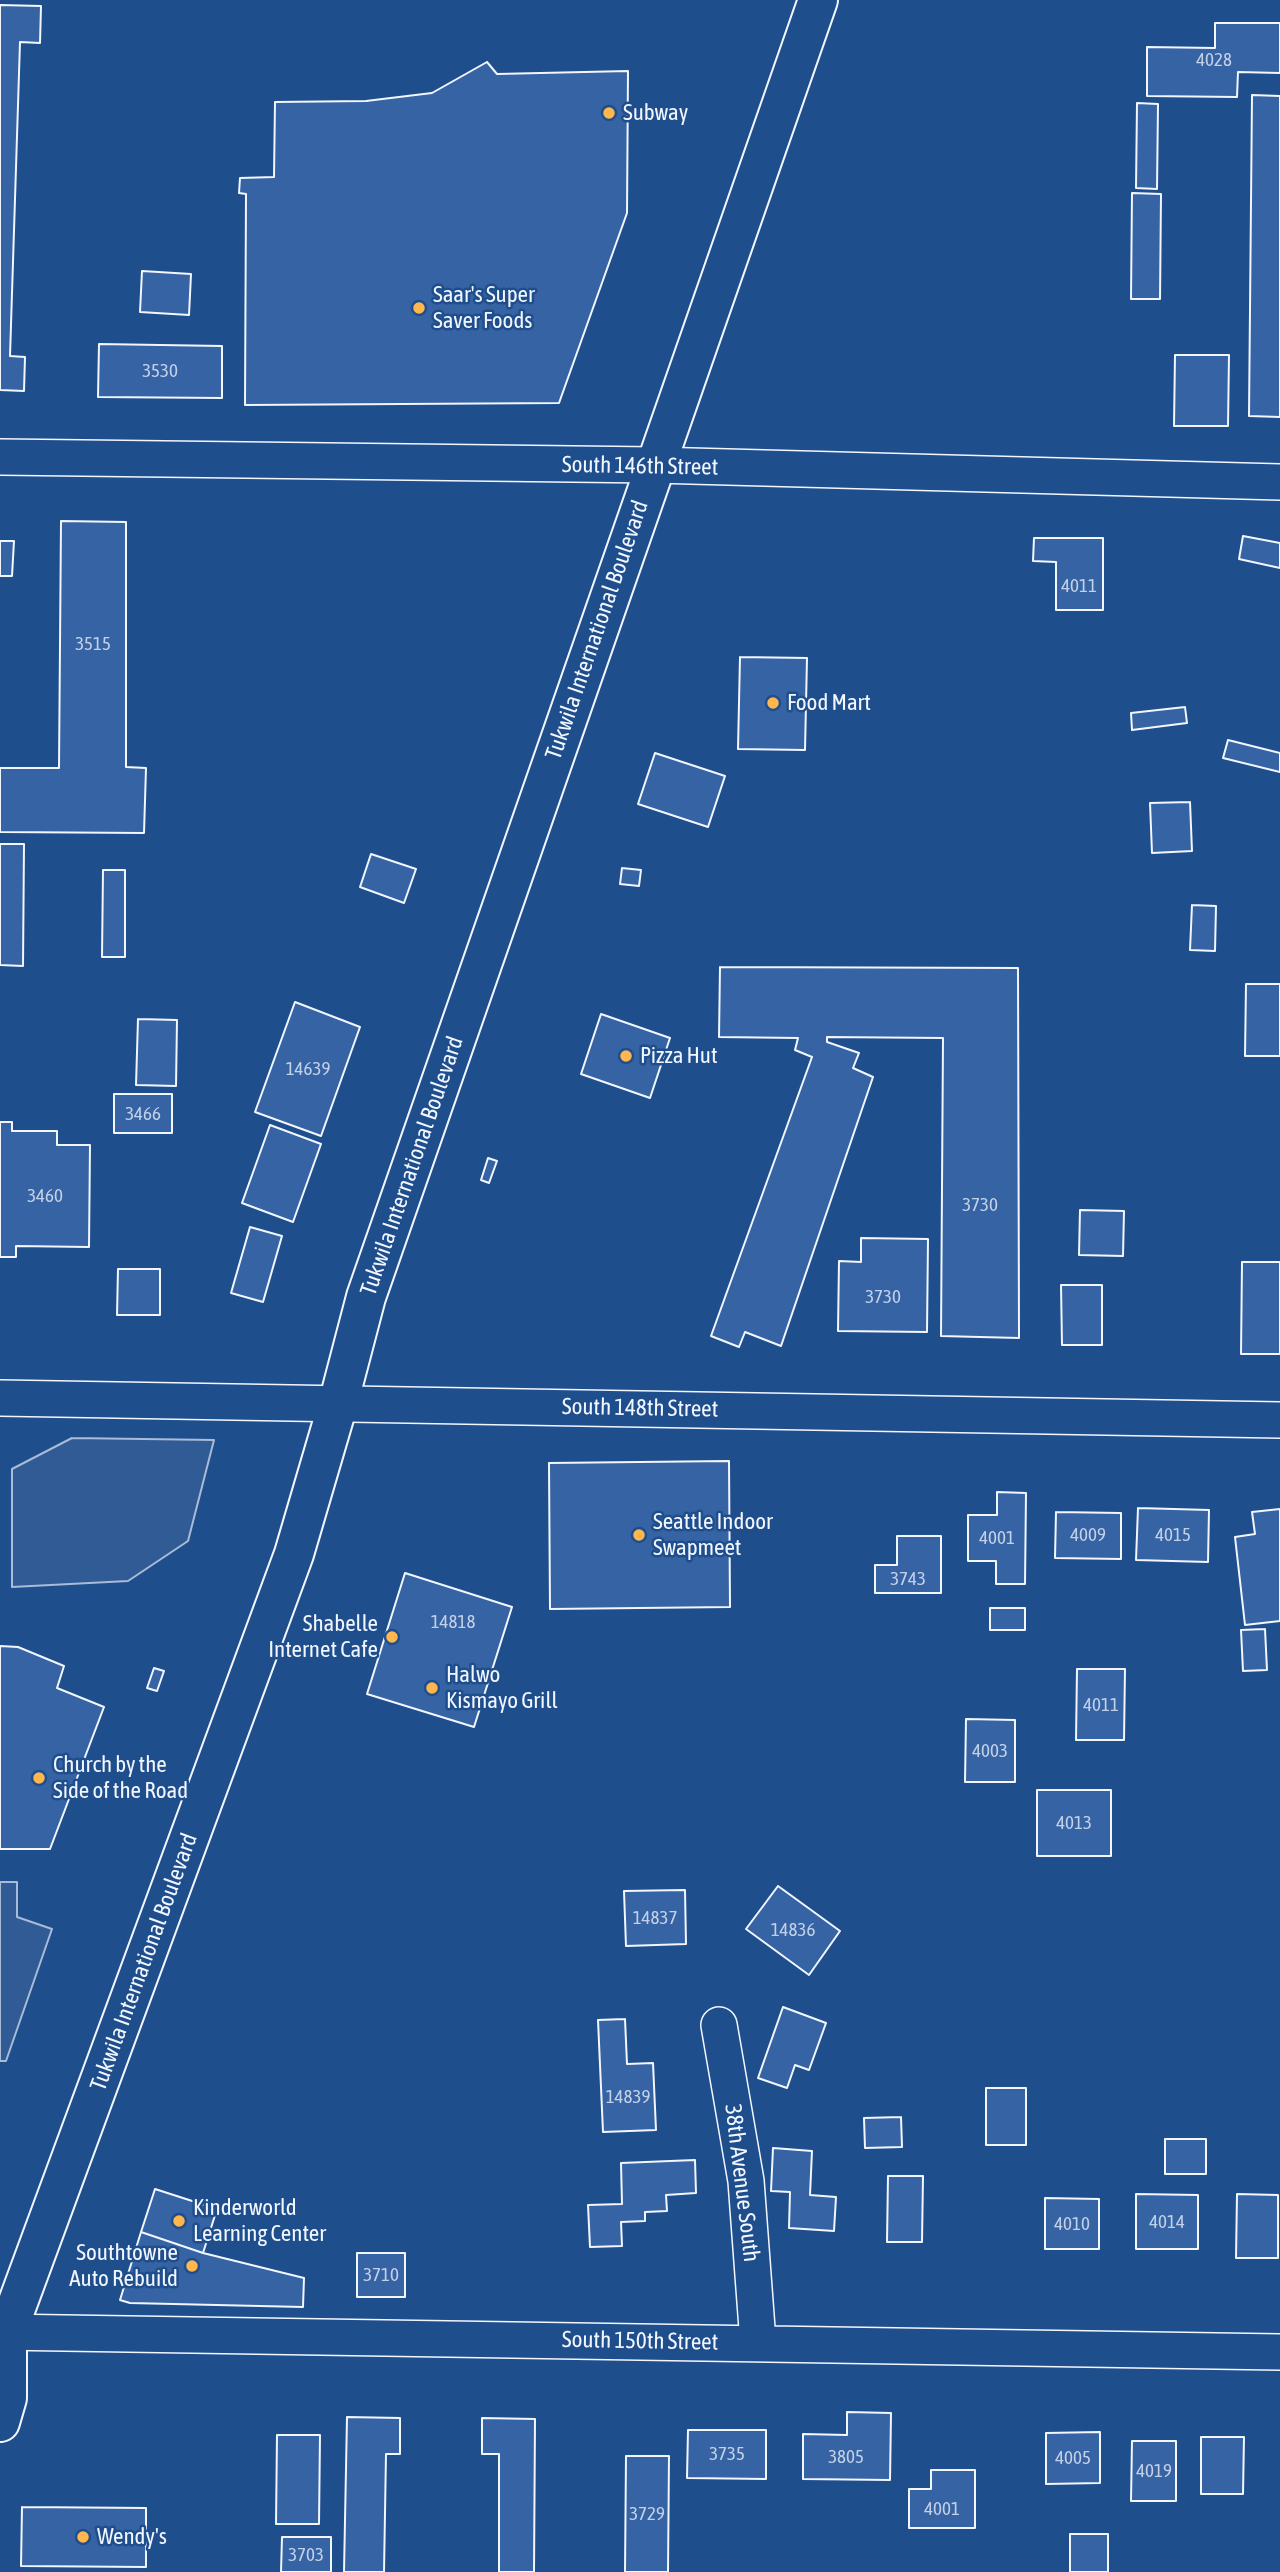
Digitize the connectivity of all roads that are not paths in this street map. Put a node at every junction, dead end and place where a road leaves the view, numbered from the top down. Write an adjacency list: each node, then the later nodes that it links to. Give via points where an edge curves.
1 (818, 0): 3 (main road, Tukwila International Boulevard)
2 (0, 457): 3 (street, South 146th Street)
3 (654, 465): 4 (street, South 146th Street); 6 (main road, Tukwila International Boulevard, via 366,1297)
4 (1280, 482)
5 (0, 1398): 6 (street, South 148th Street)
6 (338, 1404): 7 (street, South 148th Street); 9 (main road, Tukwila International Boulevard, via 294,1555)
7 (1280, 1420)
8 (719, 2025): 10 (street, 38th Avenue South, via 746,2181)
9 (2, 2336): 10 (street, South 150th Street); 12 (main road, Tukwila International Boulevard, via 8,2398)
10 (758, 2342): 11 (street, South 150th Street)
11 (1280, 2353)
12 (0, 2422)

